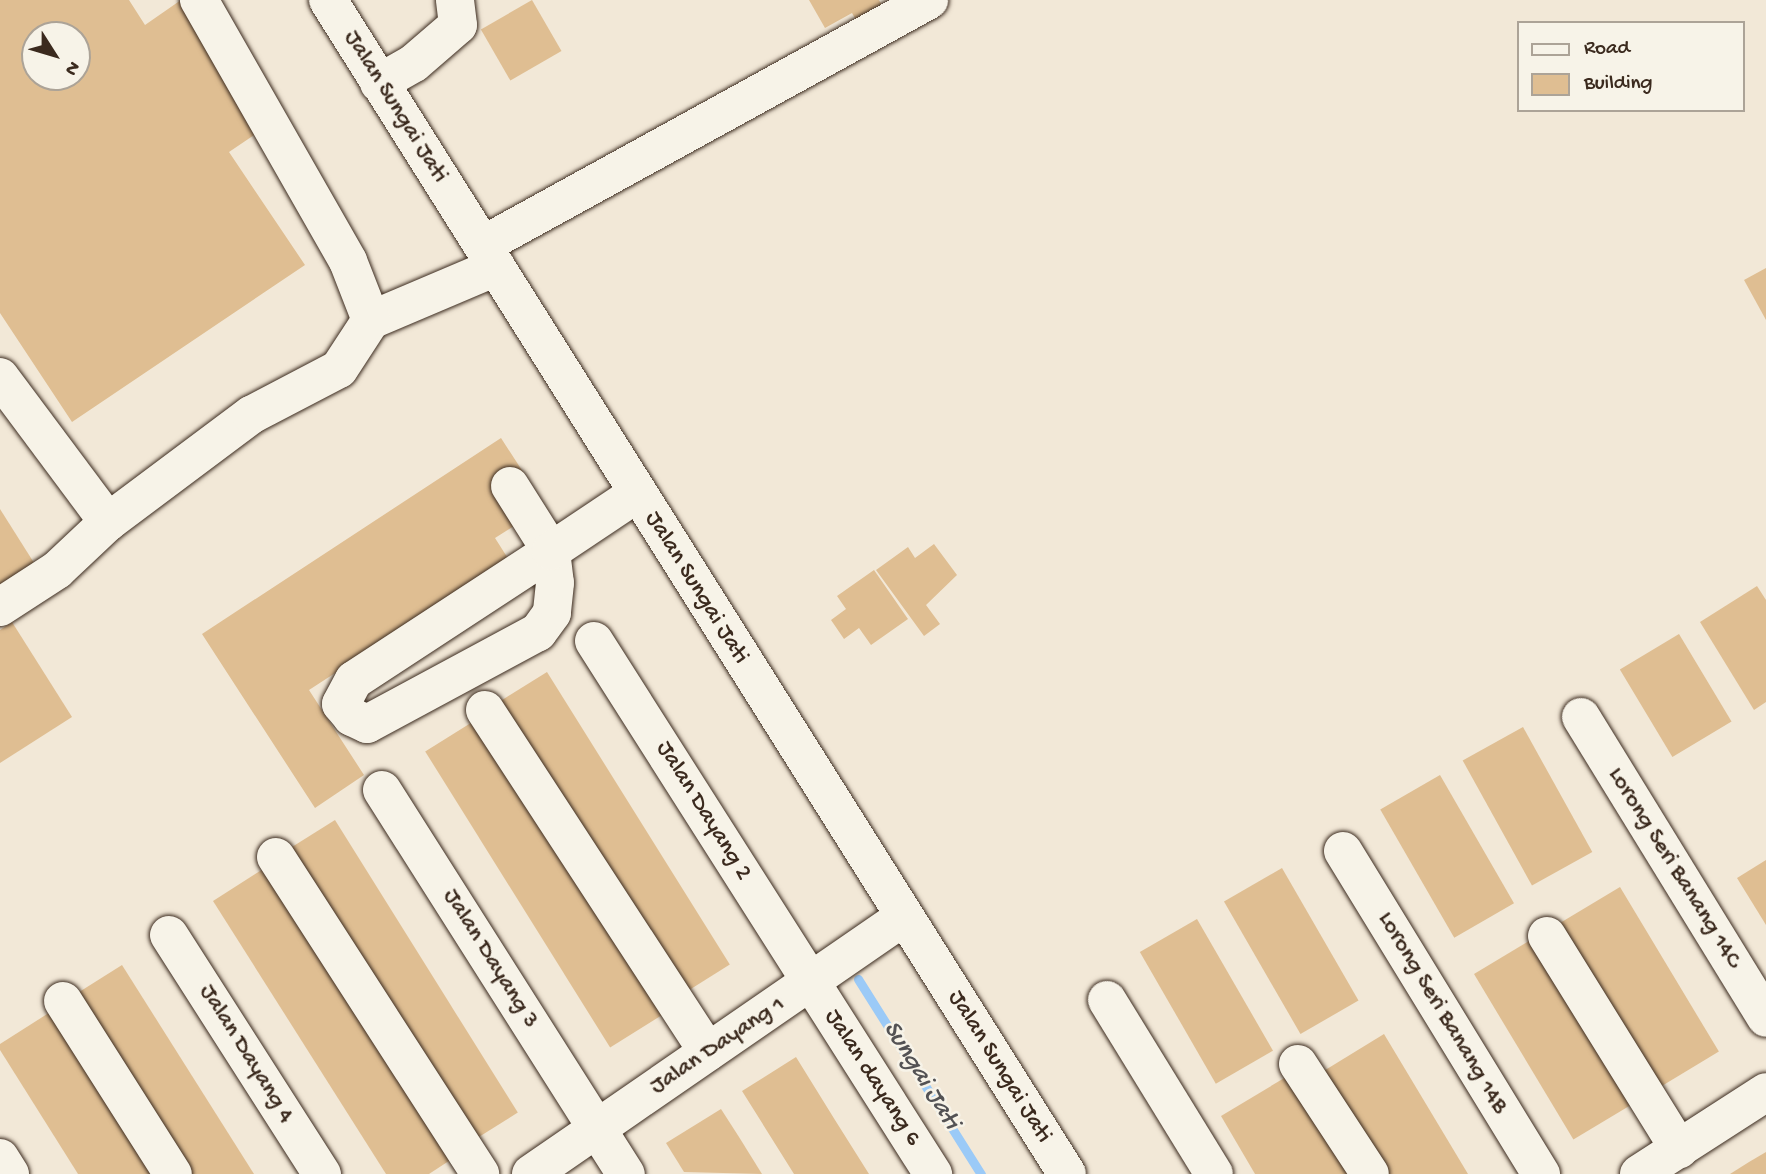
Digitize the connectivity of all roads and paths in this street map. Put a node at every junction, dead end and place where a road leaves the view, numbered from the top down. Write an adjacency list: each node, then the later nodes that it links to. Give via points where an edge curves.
1 (199, 0): 7 (street, via 348,261)
2 (328, 0): 5 (street, Jalan Sungai Jati)
3 (454, 0): 5 (street, via 458,25 414,63)
4 (929, 0): 6 (street)
5 (379, 83): 6 (street, Jalan Sungai Jati)
6 (489, 256): 7 (street); 10 (street, Jalan Sungai Jati)
7 (371, 320): 11 (street, via 339,369 251,415)
8 (0, 377): 11 (street)
9 (510, 486): 12 (street)
10 (636, 494): 12 (street); 20 (street, Jalan Sungai Jati)
11 (108, 522): 13 (street, via 57,570)
12 (551, 551): 12 (street, via 552,613 538,632 367,724 341,704 354,680)
13 (0, 607)
14 (594, 641): 23 (street, Jalan Dayang 2)
15 (485, 710): 27 (street)
16 (1581, 717): 26 (street, Lorong Seri Banang 14C)
17 (382, 790): 30 (street, Jalan Dayang 3)
18 (1343, 851): 43 (street, Lorong Seri Banang 14B)
19 (276, 857): 36 (street)
20 (904, 918): 23 (street, Jalan Dayang 1); 40 (street, Jalan Sungai Jati)
21 (169, 934): 35 (street, Jalan Dayang 4)
22 (1547, 936): 31 (street)
23 (811, 982): 27 (street, Jalan Dayang 1); 39 (street, Jalan dayang 6)
24 (1107, 1000): 41 (street)
25 (63, 1001): 34 (street)
26 (1766, 1018)
27 (708, 1052): 30 (street, Jalan Dayang 1)
28 (1298, 1064): 42 (street)
29 (1766, 1092): 31 (street)
30 (597, 1128): 37 (street, Jalan Dayang 1); 38 (street, Jalan Dayang 3)
31 (1679, 1149): 44 (street)
32 (0, 1158): 33 (street)
33 (10, 1174)
34 (173, 1174)
35 (322, 1174)
36 (480, 1174)
37 (531, 1174)
38 (626, 1174)
39 (933, 1174)
40 (1067, 1174)
41 (1214, 1174)
42 (1370, 1174)
43 (1541, 1174)
44 (1639, 1174)

